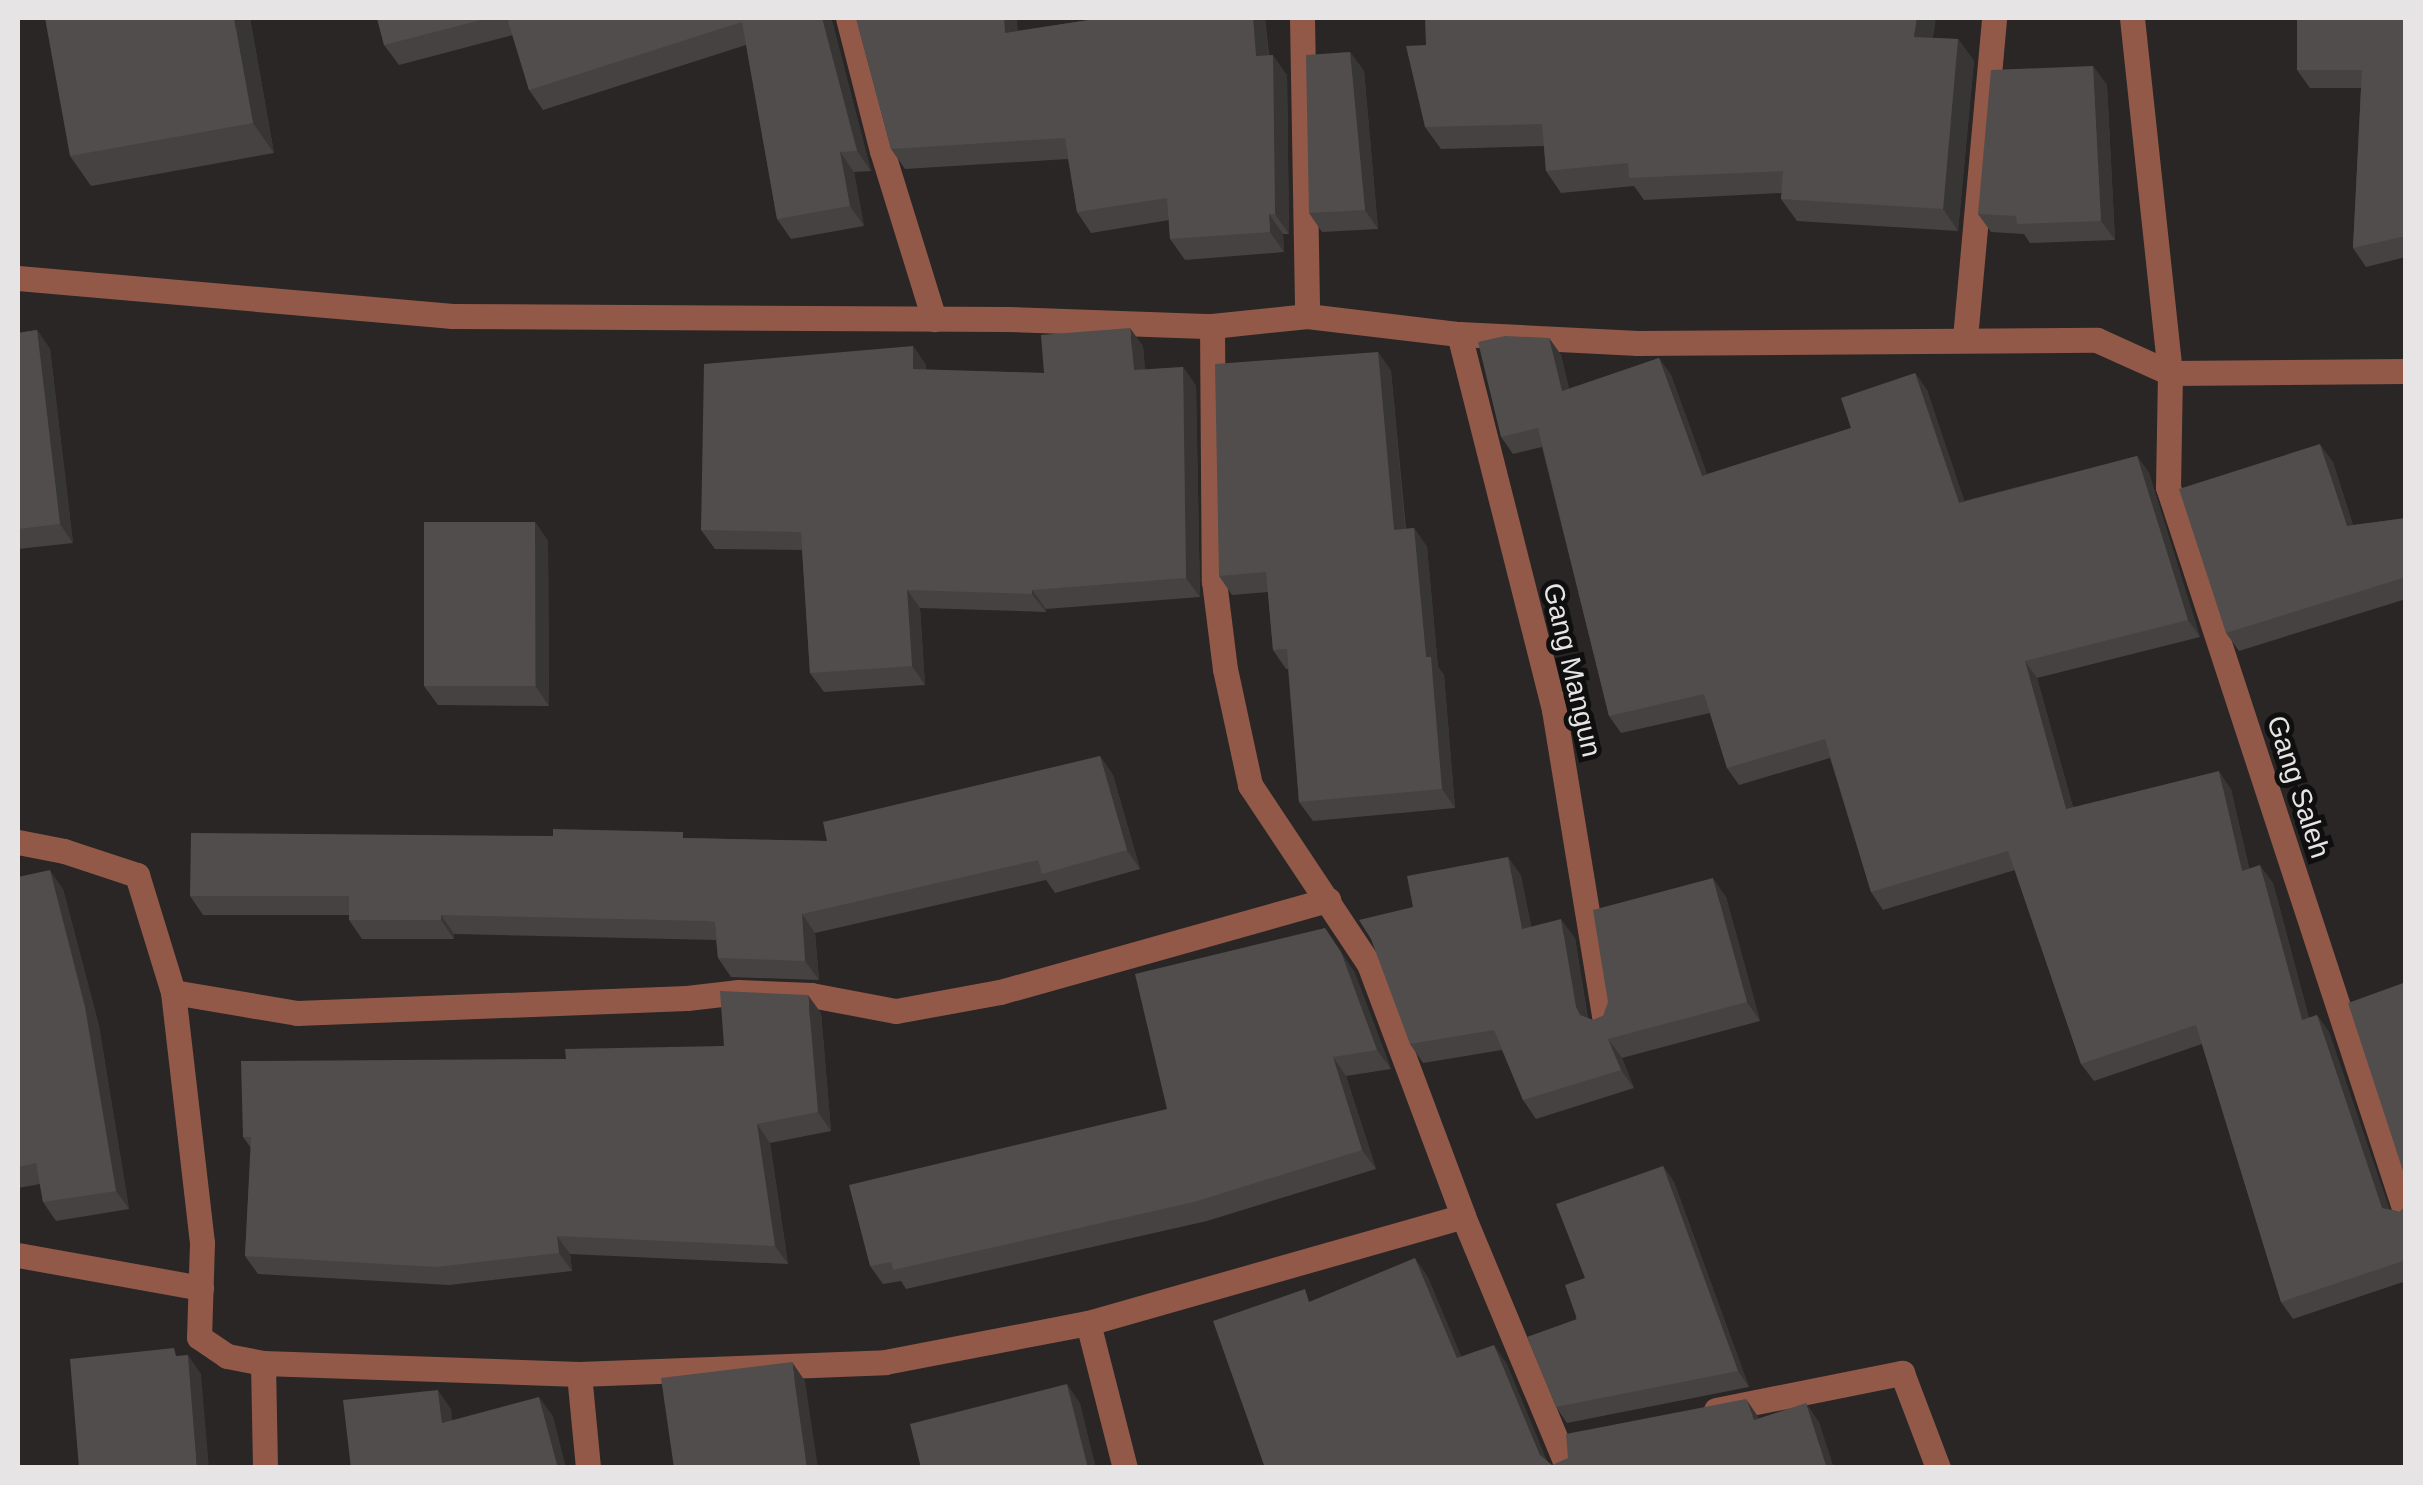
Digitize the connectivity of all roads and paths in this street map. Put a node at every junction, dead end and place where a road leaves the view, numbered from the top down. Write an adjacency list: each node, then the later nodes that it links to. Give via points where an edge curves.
1 (848, 18): 7 (street)
2 (1302, 18): 6 (street)
3 (1994, 18): 10 (street)
4 (2132, 18): 12 (street, Gang Saleh)
5 (18, 278): 7 (street, via 452,316)
6 (1308, 316): 8 (street); 9 (street)
7 (934, 319): 8 (street)
8 (1212, 326): 14 (street, via 1214,581 1225,669 1250,785)
9 (1459, 334): 10 (street, via 1775,344); 16 (street, Gang Mangun, via 1554,710)
10 (1965, 338): 12 (street, via 2098,340)
11 (2406, 372): 12 (street)
12 (2170, 373): 17 (street, Gang Saleh, via 2168,487)
13 (18, 842): 15 (street, via 137,875)
14 (1328, 900): 15 (street, via 1000,992 896,1011 811,995 739,992 296,1013); 18 (street, via 1369,964)
15 (173, 992): 20 (street, via 202,1243)
16 (1606, 1023)
17 (2406, 1214)
18 (1463, 1216): 21 (street); 28 (street, via 1568,1440)
19 (18, 1256): 20 (street)
20 (201, 1288): 22 (street, via 199,1337 227,1356)
21 (1088, 1324): 23 (street, via 886,1362); 27 (street)
22 (263, 1363): 23 (street); 25 (street)
23 (579, 1374): 26 (street)
24 (1692, 1415): 29 (street, via 1902,1374)
25 (265, 1468)
26 (588, 1468)
27 (1124, 1468)
28 (1568, 1468)
29 (1938, 1468)

